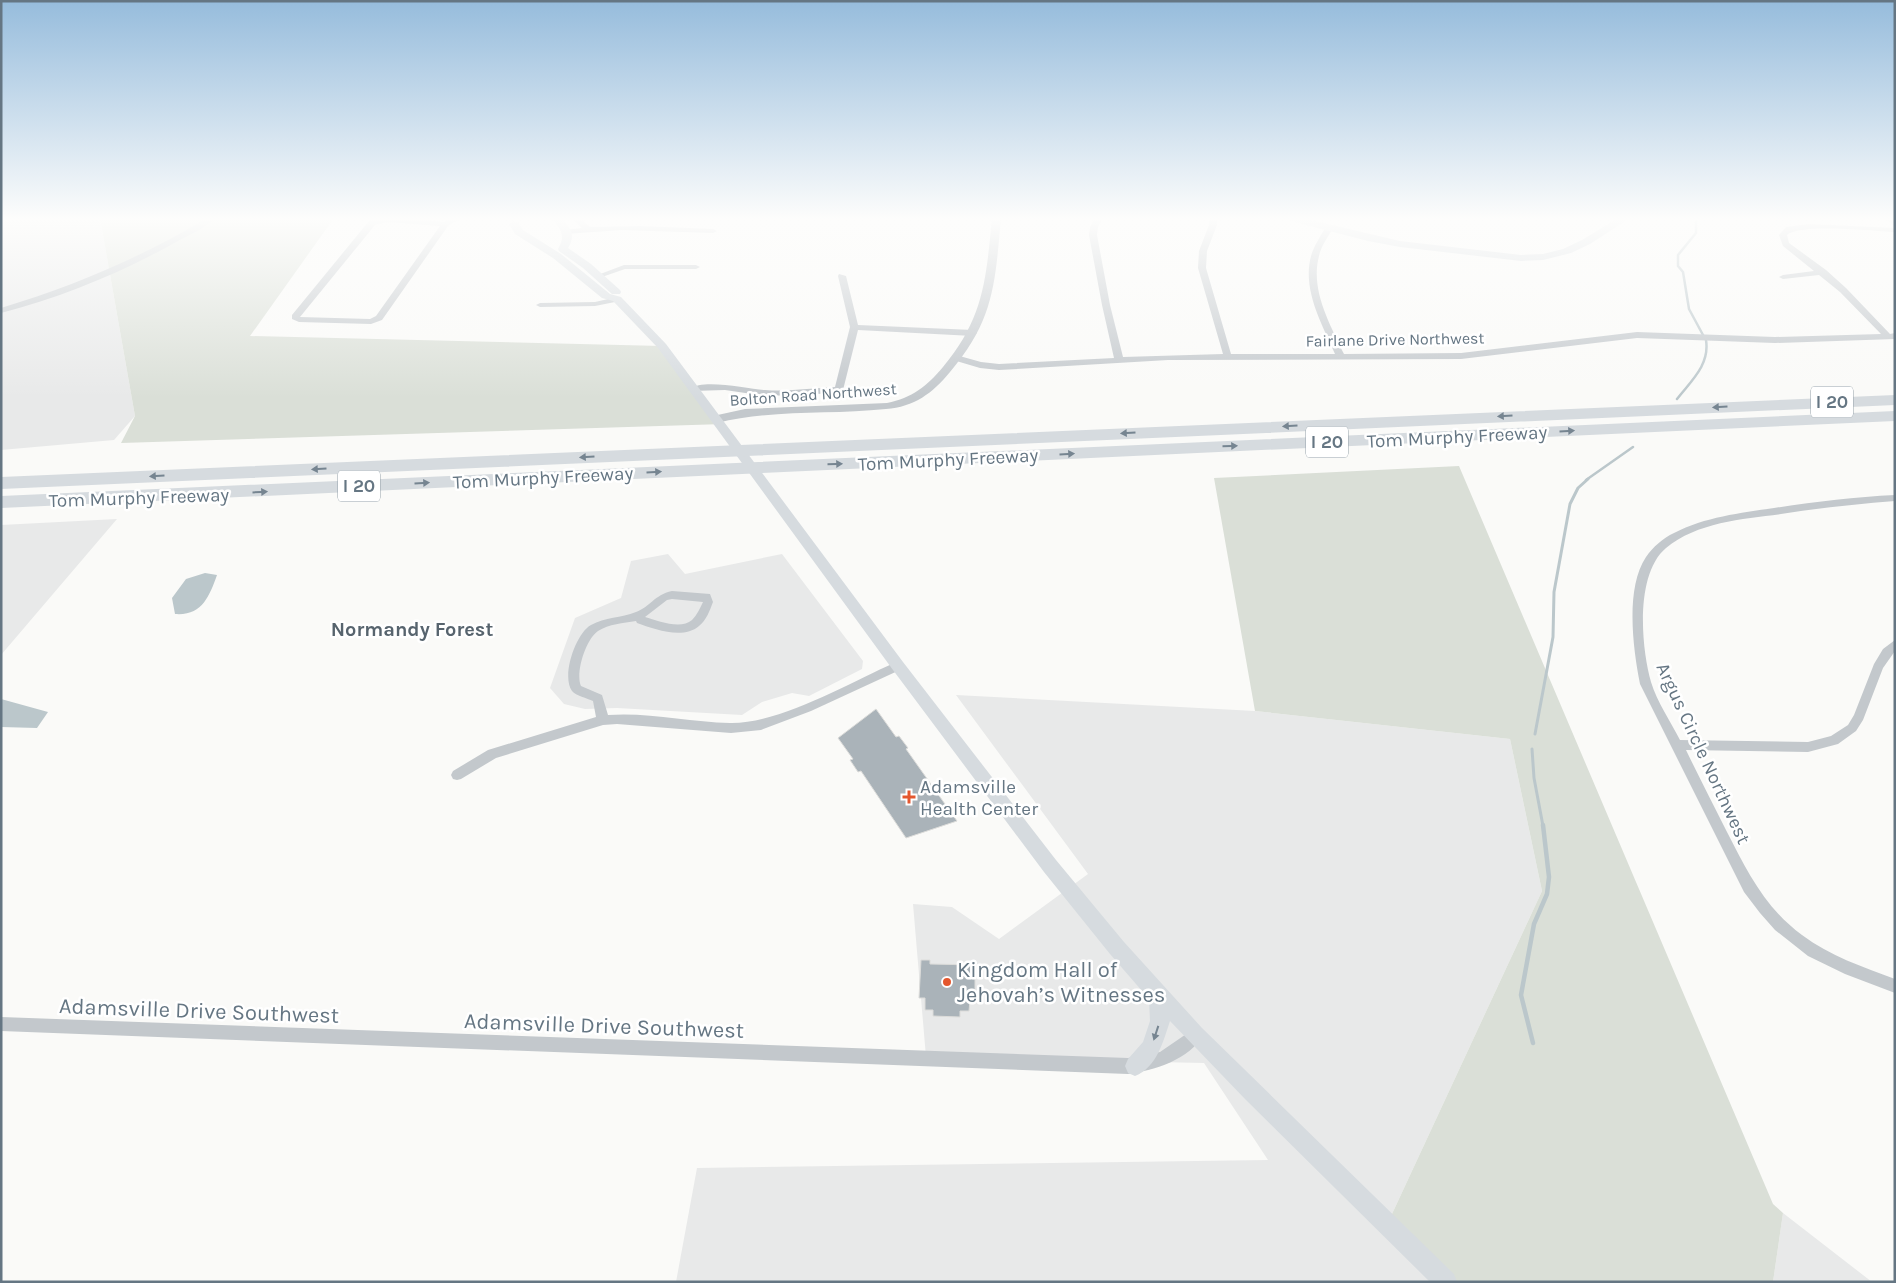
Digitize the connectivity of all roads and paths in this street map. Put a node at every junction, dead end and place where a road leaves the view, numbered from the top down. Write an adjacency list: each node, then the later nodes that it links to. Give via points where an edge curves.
1 (97, 278): 14 (street)
2 (327, 278): 3 (street, via 295,317 299,320 371,322 379,318)
3 (407, 278)
4 (584, 278): 12 (main road, via 606,296)
5 (601, 278): 12 (main road, via 619,295)
6 (842, 278): 15 (street)
7 (989, 278): 16 (street, Bolton Road Northwest)
8 (1101, 278): 21 (street)
9 (1205, 278): 18 (street)
10 (1312, 278): 19 (street, via 1317,300)
11 (1830, 278): 17 (street)
12 (617, 299): 13 (street, via 595,304); 22 (main road, via 662,346)
13 (540, 305)
14 (1, 312)
15 (854, 328): 16 (street); 22 (street, via 839,390 766,393 725,387)
16 (973, 333): 20 (street, Bolton Road Northwest)
17 (1892, 336): 19 (street, Fairlane Drive Northwest, via 1775,340 1636,335 1461,356)
18 (1228, 357): 19 (street, Fairlane Drive Northwest); 21 (street, Fairlane Drive Northwest)
19 (1341, 357)
20 (956, 358): 21 (street, Fairlane Drive Northwest, via 1000,367); 27 (street, Bolton Road Northwest, via 928,392 904,404 745,412)
21 (1119, 359)
22 (694, 389): 27 (main road)
23 (1895, 395): 25 (highway)
24 (1895, 400): 25 (highway, Tom Murphy Freeway / I 20)
25 (1769, 404): 28 (highway, Tom Murphy Freeway / I 20, one-way to 28)
26 (1895, 416): 30 (highway, Tom Murphy Freeway / I 20, one-way to 26)
27 (717, 419): 33 (main road)
28 (1, 483)
29 (1895, 498): 35 (street, Argus Circle Northwest, via 1833,503 1724,520 1694,528 1667,543 1652,558 1643,577 1640,594 1640,660 1646,684)
30 (1, 502)
31 (639, 616): 31 (street, via 664,597 672,595 706,597 708,602 690,626 656,625 641,620); 34 (street, via 611,621 593,629 586,635 575,663 573,680 576,689 598,698)
32 (1895, 644): 35 (street, via 1878,667 1859,717 1852,728 1834,740 1808,747)
33 (898, 666): 34 (street, via 807,708 761,725 731,728); 38 (main road, via 1050,866)
34 (603, 720): 36 (street, via 492,754)
35 (1676, 746): 37 (street, Argus Circle Northwest, via 1749,888 1764,910 1780,927 1825,959)
36 (457, 774)
37 (1895, 986)
38 (1159, 994): 40 (main road); 41 (main road, one-way to 41, via 1160,1021 1151,1048)
39 (1, 1024): 41 (street, Adamsville Drive Southwest)
40 (1196, 1035): 41 (street, Adamsville Drive Southwest, via 1166,1058); 42 (main road)
41 (1135, 1066)
42 (1446, 1282)

